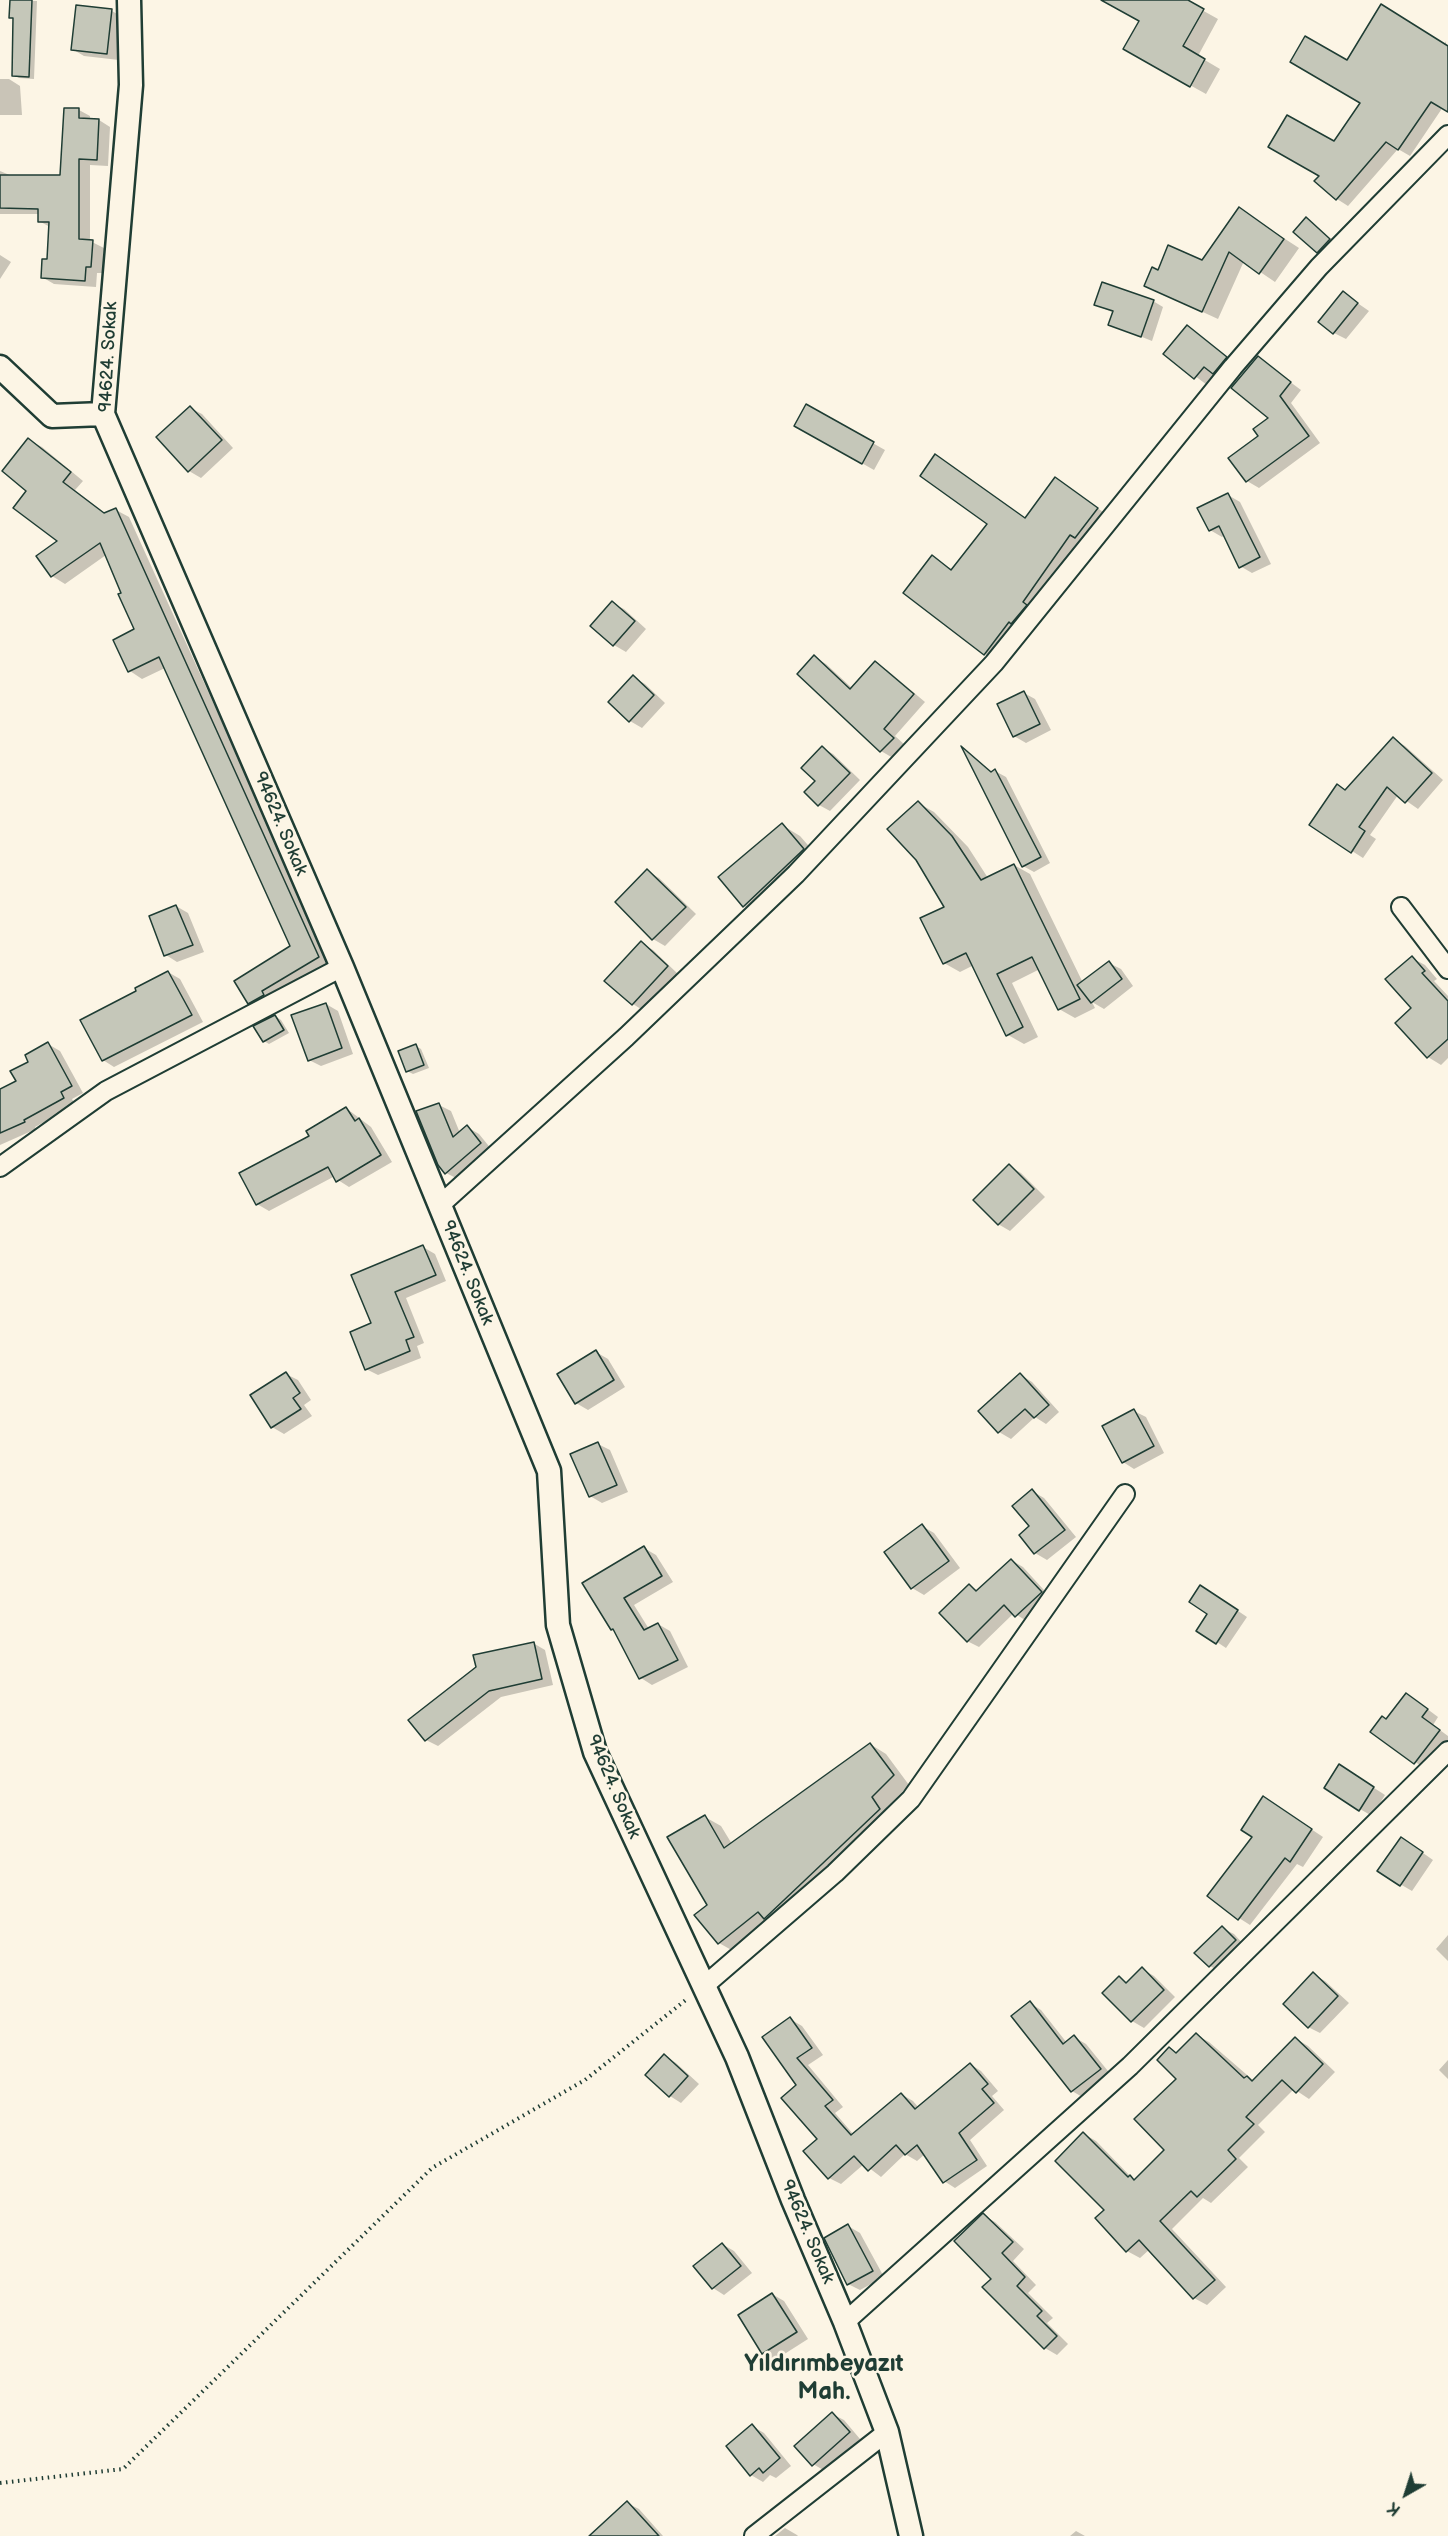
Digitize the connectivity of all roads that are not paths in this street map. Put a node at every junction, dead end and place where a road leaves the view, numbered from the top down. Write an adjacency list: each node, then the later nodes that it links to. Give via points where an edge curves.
1 (129, 0): 4 (street, 94624. Sokak, via 131,85)
2 (1448, 135): 9 (street, via 1319,267 1233,367 994,663 796,874 626,1037)
3 (0, 366): 4 (street, via 52,416)
4 (103, 414): 6 (street, 94624. Sokak)
5 (1401, 908): 7 (street)
6 (342, 967): 8 (street, via 106,1091); 9 (street, 94624. Sokak)
7 (1448, 969)
8 (0, 1167)
9 (440, 1205): 12 (street, 94624. Sokak, via 549,1471 558,1625 595,1752)
10 (1125, 1494): 12 (street, via 911,1799 835,1873)
11 (1448, 1751): 13 (street, via 1130,2066)
12 (704, 1986): 13 (street, 94624. Sokak)
13 (845, 2322): 14 (street, 94624. Sokak)
14 (887, 2432): 15 (street); 16 (street, 94624. Sokak)
15 (754, 2536)
16 (911, 2536)

